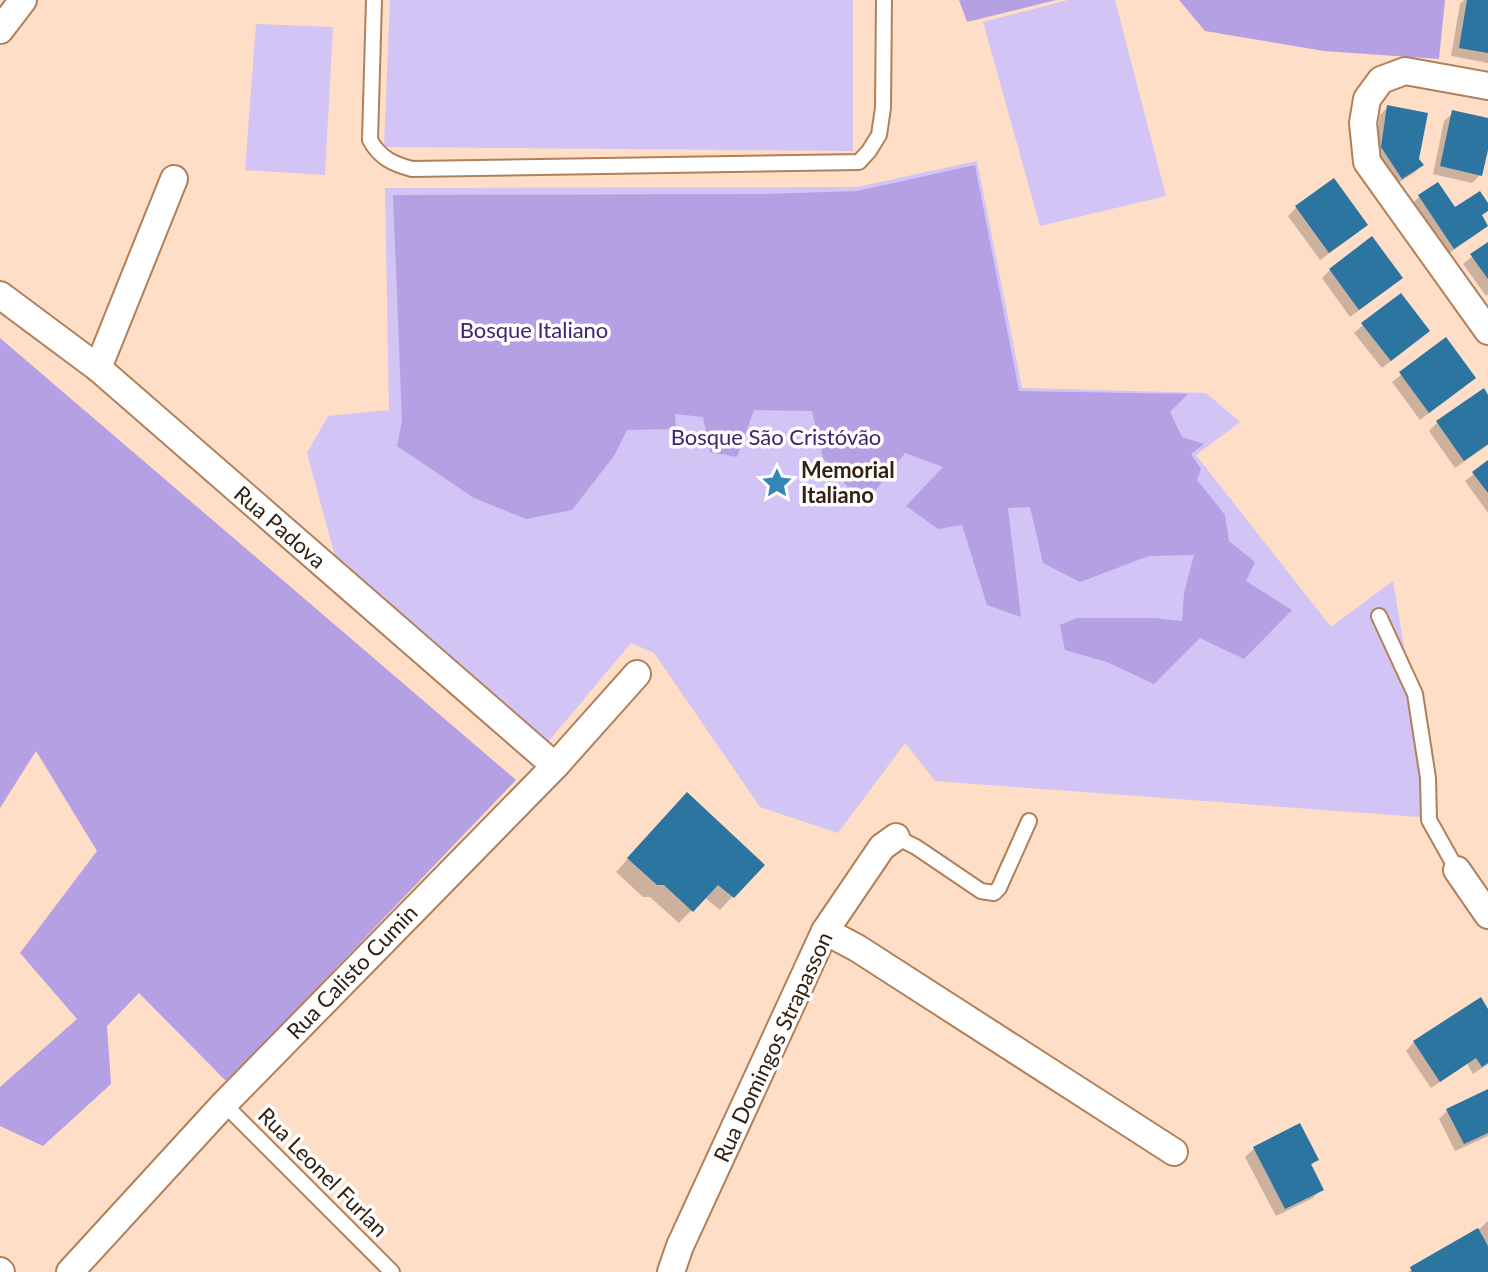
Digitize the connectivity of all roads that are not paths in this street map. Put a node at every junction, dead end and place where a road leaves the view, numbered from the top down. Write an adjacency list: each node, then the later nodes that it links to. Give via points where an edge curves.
1 (23, 0): 4 (street)
2 (374, 0): 3 (lane, via 370,140 376,152 412,169 859,162 879,135)
3 (884, 0)
4 (0, 30)
5 (1488, 86): 8 (street, via 1405,71 1381,80 1367,99 1363,123 1367,162)
6 (174, 179): 9 (street)
7 (0, 295): 9 (street, Rua Padova)
8 (1488, 331)
9 (98, 368): 12 (street, Rua Padova)
10 (1379, 616): 15 (lane, via 1415,694 1429,820)
11 (637, 674): 12 (street, Rua Calisto Cumin)
12 (555, 766): 18 (street, Rua Calisto Cumin)
13 (1029, 821): 14 (lane, via 994,893 981,891)
14 (896, 837): 17 (street, Rua Domingos Strapasson, via 882,847)
15 (1457, 870): 16 (street)
16 (1488, 915)
17 (825, 931): 19 (street); 22 (street, Rua Domingos Strapasson)
18 (224, 1104): 20 (street, Rua Calisto Cumin); 21 (lane, Rua Leonel Furlan)
19 (1174, 1152)
20 (70, 1272)
21 (392, 1272)
22 (671, 1272)

